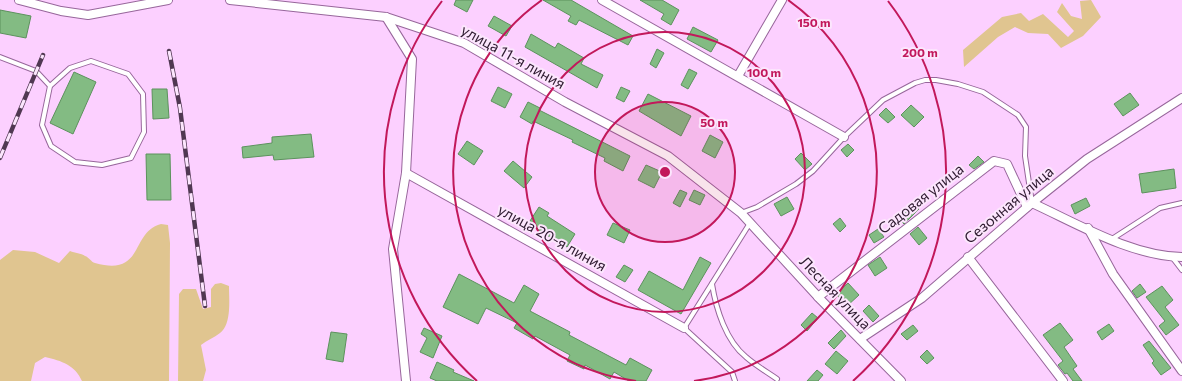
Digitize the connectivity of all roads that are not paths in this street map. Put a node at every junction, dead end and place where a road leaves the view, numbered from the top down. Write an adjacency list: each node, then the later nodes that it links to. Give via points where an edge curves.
1 (19, 0): 2 (street, via 88,15)
2 (168, 0)
3 (230, 0): 6 (street, улица 11-я линия)
4 (602, 0): 8 (street)
5 (782, 0): 8 (street)
6 (386, 17): 12 (street, via 412,58); 15 (street, улица 11-я линия, via 464,43 565,102 668,156)
7 (0, 58): 9 (lane, via 36,71)
8 (738, 76): 11 (street)
9 (50, 86): 9 (lane, via 42,125 51,146 75,162 102,166 131,158 144,132 143,94 128,74 91,61 70,68)
10 (1182, 98): 14 (street, Сезонная улица, via 1087,159)
11 (844, 137): 14 (lane, via 883,100 915,83 936,80 983,92 1018,115 1026,127 1025,156); 15 (lane, via 813,171 796,184 757,207)
12 (406, 173): 25 (street, улица 20-я линия); 29 (street, via 393,249)
13 (1182, 203): 18 (lane, via 1160,208)
14 (1030, 205): 17 (street); 21 (street, Сезонная улица); 24 (street, Садовая улица, via 1007,164 994,161)
15 (741, 213): 16 (street, улица 11-я линия)
16 (750, 223): 23 (lane); 24 (street, Лесная улица)
17 (1088, 228): 18 (street); 27 (street, via 1113,274)
18 (1112, 239): 19 (street, via 1132,248)
19 (1172, 256): 20 (street); 22 (lane)
20 (1182, 257)
21 (968, 258): 26 (street, Сезонная улица, via 922,298); 32 (street)
22 (1182, 270)
23 (712, 284): 25 (lane); 28 (lane, via 716,305 731,339 745,356)
24 (818, 297): 26 (street, Лесная улица)
25 (684, 328): 30 (lane, via 732,372)
26 (860, 340): 31 (street, Лесная улица)
27 (1182, 371)
28 (777, 379)
29 (406, 381)
30 (735, 381)
31 (901, 381)
32 (1063, 381)

